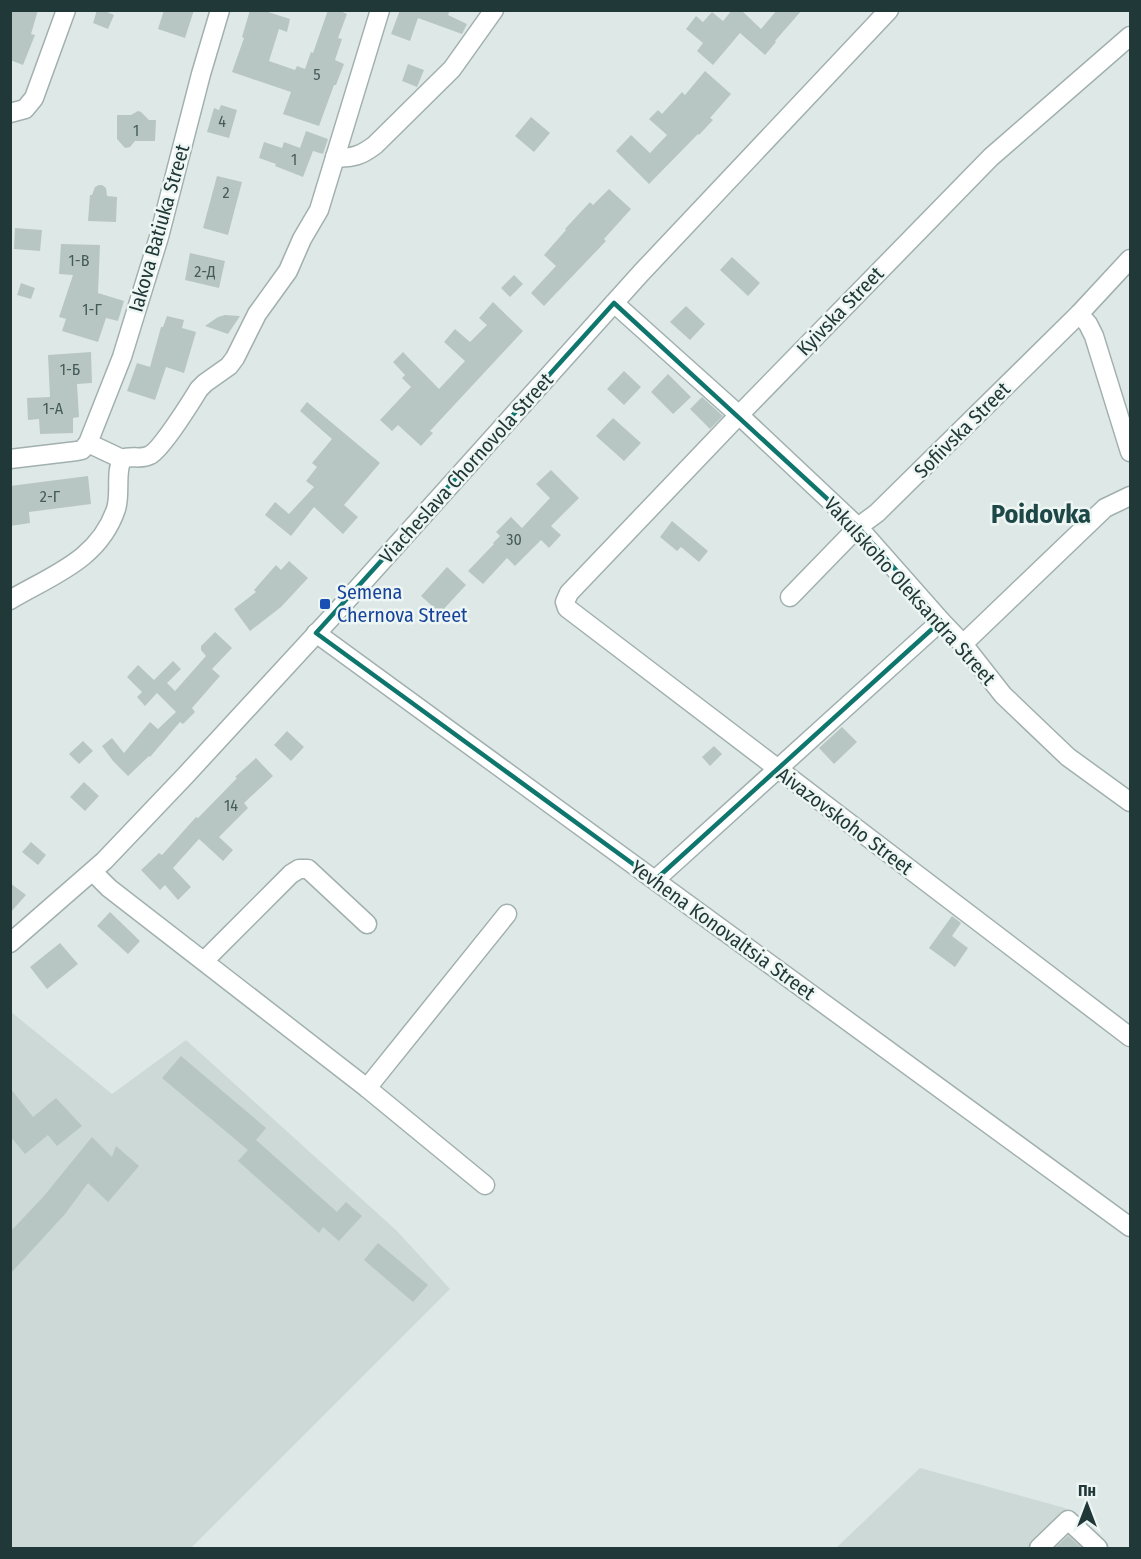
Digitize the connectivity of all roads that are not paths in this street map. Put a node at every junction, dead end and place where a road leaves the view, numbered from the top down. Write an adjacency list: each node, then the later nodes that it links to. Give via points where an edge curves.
1 (66, 10): 7 (street, via 34,98 25,110)
2 (220, 10): 13 (street, Iakova Batiuka Street, via 126,346)
3 (380, 10): 8 (street)
4 (494, 10): 8 (street, via 452,69 375,144 355,157)
5 (889, 10): 10 (street, Viacheslava Chornovola Street)
6 (1131, 36): 12 (street, Kyivska Street, via 991,157)
7 (10, 114)
8 (335, 157): 16 (street, via 319,210 284,278 257,314 229,366 199,389 156,452 142,458)
9 (1131, 259): 11 (street, Sofiivska Street)
10 (614, 303): 12 (street, Vakulskoho Oleksandra Street); 23 (street, Viacheslava Chornovola Street)
11 (1079, 314): 14 (street, via 1094,336); 18 (street, Sofiivska Street, via 878,513)
12 (739, 415): 18 (street, Vakulskoho Oleksandra Street); 21 (street, Kyivska Street, via 569,593)
13 (88, 443): 15 (street, via 82,450); 16 (street)
14 (1131, 452)
15 (10, 459)
16 (122, 459): 20 (street, via 117,506 96,543 57,575)
17 (1131, 496): 24 (street, via 1105,508)
18 (858, 527): 19 (street, Sofiivska Street); 22 (street, Vakulskoho Oleksandra Street)
19 (790, 597)
20 (10, 600)
21 (565, 602): 25 (street, Aivazovskoho Street, via 567,608)
22 (941, 621): 24 (street, Vakulskoho Oleksandra Street); 25 (street)
23 (316, 633): 27 (street, Viacheslava Chornovola Street); 28 (street, Yevhena Konovaltsia Street)
24 (963, 644): 26 (street, Vakulskoho Oleksandra Street, via 1003,695 1068,757)
25 (777, 769): 28 (street); 33 (street, Aivazovskoho Street)
26 (1131, 802)
27 (93, 872): 31 (street, Viacheslava Chornovola Street); 32 (street)
28 (655, 880): 36 (street, Yevhena Konovaltsia Street)
29 (507, 914): 34 (street)
30 (367, 924): 32 (street, via 308,869 299,869)
31 (10, 943)
32 (204, 961): 34 (street)
33 (1131, 1037)
34 (367, 1088): 35 (street)
35 (485, 1185)
36 (1131, 1227)
37 (1039, 1548): 38 (street, via 1068,1520)
38 (1098, 1548)

